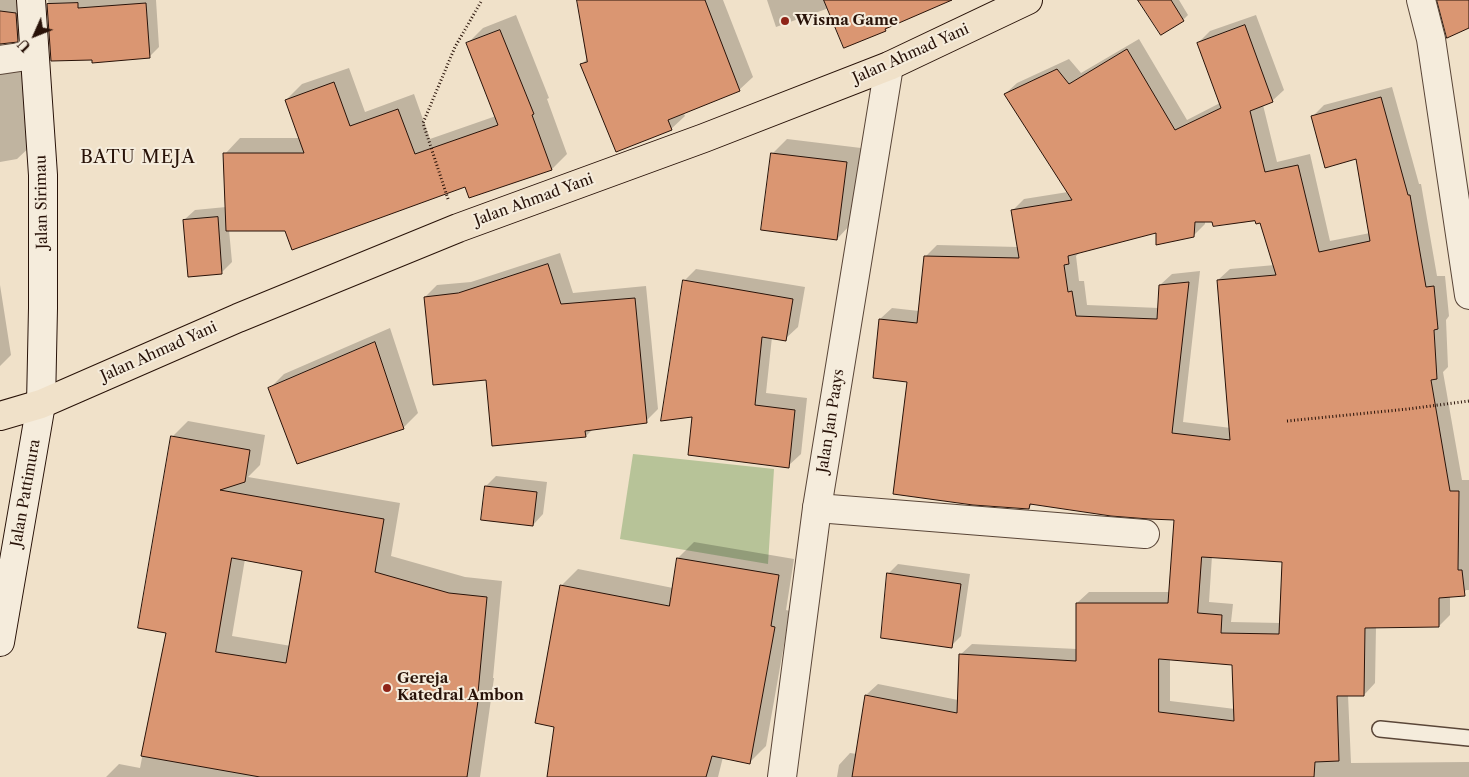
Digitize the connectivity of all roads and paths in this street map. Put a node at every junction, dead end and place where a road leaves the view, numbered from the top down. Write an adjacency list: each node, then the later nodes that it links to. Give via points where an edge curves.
1 (32, 0): 5 (street, Jalan Sirimau)
2 (482, 0): 8 (path, via 454,47 423,123)
3 (1028, 0): 7 (highway, Jalan Ahmad Yani)
4 (1421, 0): 9 (street, via 1431,39)
5 (34, 55): 6 (street); 11 (street, Jalan Sirimau, via 43,175)
6 (0, 60)
7 (890, 66): 8 (highway, Jalan Ahmad Yani); 14 (street, Jalan Jan Paays)
8 (458, 228): 11 (highway, Jalan Ahmad Yani, via 238,318)
9 (1469, 295)
10 (1469, 401): 13 (path)
11 (41, 404): 12 (highway, Jalan Ahmad Yani); 16 (street, Jalan Pattimura)
12 (0, 416)
13 (1287, 421)
14 (817, 508): 15 (street); 19 (street, Jalan Jan Paays)
15 (1145, 534)
16 (0, 642)
17 (1380, 728): 18 (lane)
18 (1469, 738)
19 (782, 777)

